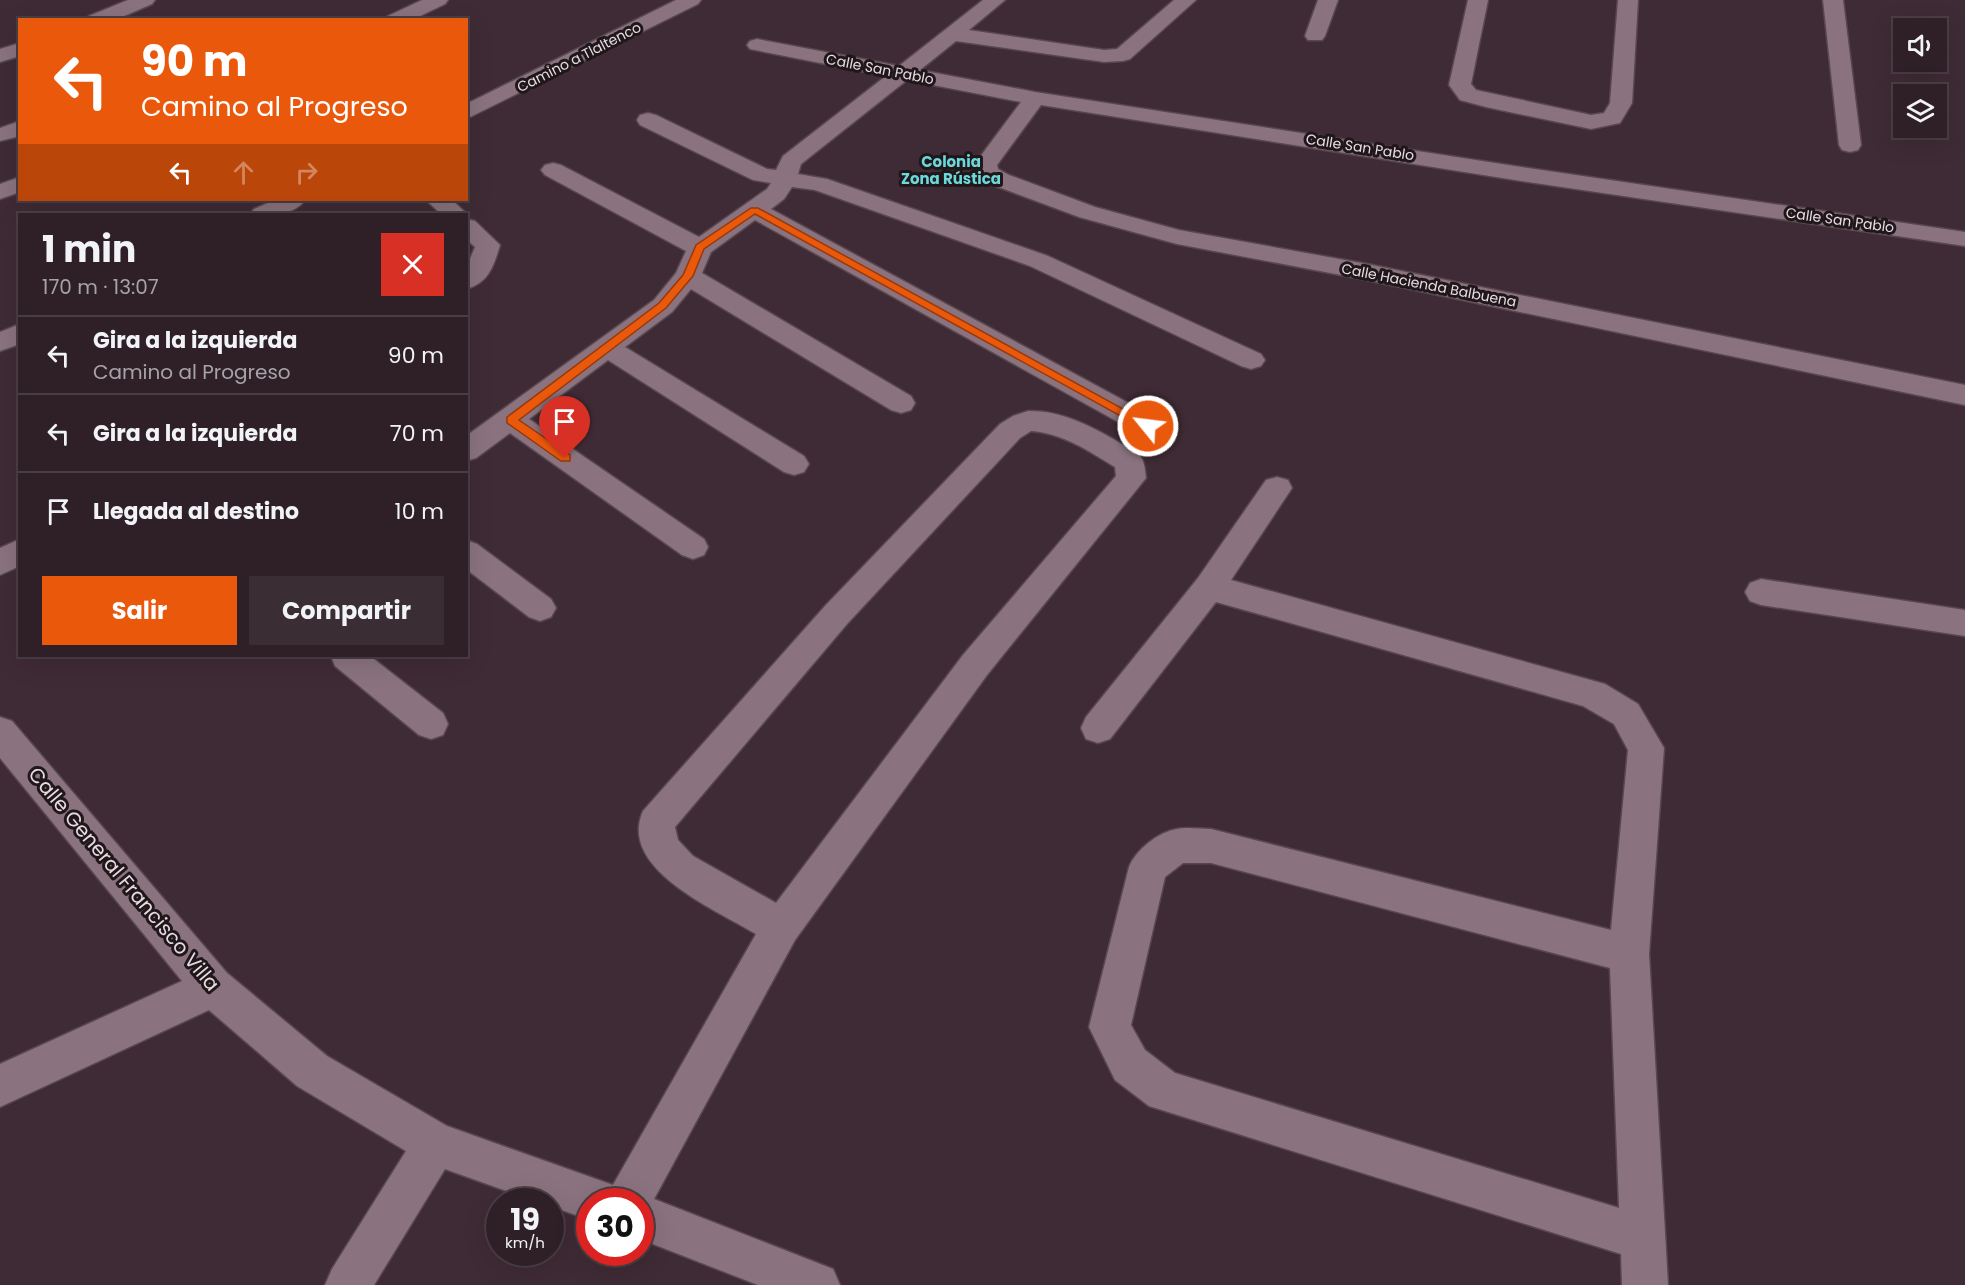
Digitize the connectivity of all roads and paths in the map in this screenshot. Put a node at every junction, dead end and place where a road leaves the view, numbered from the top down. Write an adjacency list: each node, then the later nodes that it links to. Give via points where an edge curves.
1 (96, 0): 13 (street)
2 (145, 0): 13 (street)
3 (398, 0): 12 (street)
4 (438, 0): 12 (street)
5 (691, 0): 22 (street, Camino a Tlaltenco)
6 (995, 0): 15 (street)
7 (1186, 0): 15 (street, via 1124,55 1104,56)
8 (1328, 0): 16 (street)
9 (1478, 0): 10 (street, via 1460,85 1468,95 1591,122 1612,118 1621,103)
10 (1628, 0)
11 (1833, 0): 24 (street)
12 (416, 9): 14 (street)
13 (113, 17)
14 (399, 18)
15 (951, 34): 20 (street)
16 (1315, 36)
17 (757, 45): 20 (street, Calle San Pablo)
18 (18, 50): 19 (street)
19 (0, 56)
20 (900, 73): 21 (street, Calle San Pablo); 26 (street, via 791,161)
21 (1035, 98): 33 (street, Calle San Pablo); 41 (street, Calle Hacienda Balbuena, via 985,165 988,173 1087,212 1177,237 1367,272)
22 (468, 113)
23 (648, 120): 26 (street, via 761,175)
24 (1850, 145)
25 (554, 170): 34 (street)
26 (785, 179): 29 (street, via 776,194); 40 (street, via 819,184 1039,261)
27 (291, 201): 30 (street)
28 (439, 201): 31 (street)
29 (755, 210): 34 (street); 44 (street)
30 (264, 213)
31 (453, 213)
32 (468, 228): 36 (street, via 488,245 479,271)
33 (1965, 239)
34 (700, 248): 35 (street)
35 (688, 276): 39 (street, via 663,306); 42 (street)
36 (468, 279)
37 (18, 334): 38 (street)
38 (0, 342)
39 (606, 347): 43 (street); 46 (street)
40 (1251, 360)
41 (1965, 395)
42 (901, 403)
43 (511, 420): 45 (street); 48 (street)
44 (1148, 426)
45 (468, 450)
46 (794, 464)
47 (1277, 488): 52 (street)
48 (693, 547)
49 (18, 552): 51 (street)
50 (468, 554): 54 (street)
51 (0, 563)
52 (1209, 587): 58 (street); 61 (street, via 1593,694 1626,714 1646,748)
53 (1761, 591): 55 (street)
54 (540, 608)
55 (1965, 623)
56 (348, 657): 57 (street)
57 (431, 724)
58 (1098, 728)
59 (0, 732): 62 (street, Calle General Francisco Villa)
60 (781, 927): 60 (street, via 975,665 1131,478 1129,462 1052,423 1029,420 1010,431 836,615 656,823 661,849 680,868); 65 (street)
61 (1629, 954): 68 (street); 68 (street, via 1211,846 1177,846 1148,867 1110,1027 1130,1065 1164,1091)
62 (213, 987): 63 (street); 64 (street, Calle General Francisco Villa, via 312,1071)
63 (0, 1086)
64 (436, 1144): 66 (street, Calle General Francisco Villa); 69 (street)
65 (636, 1188)
66 (576, 1193)
67 (654, 1221): 70 (street)
68 (1643, 1238): 71 (street)
69 (348, 1285)
70 (817, 1285)
71 (1645, 1285)

